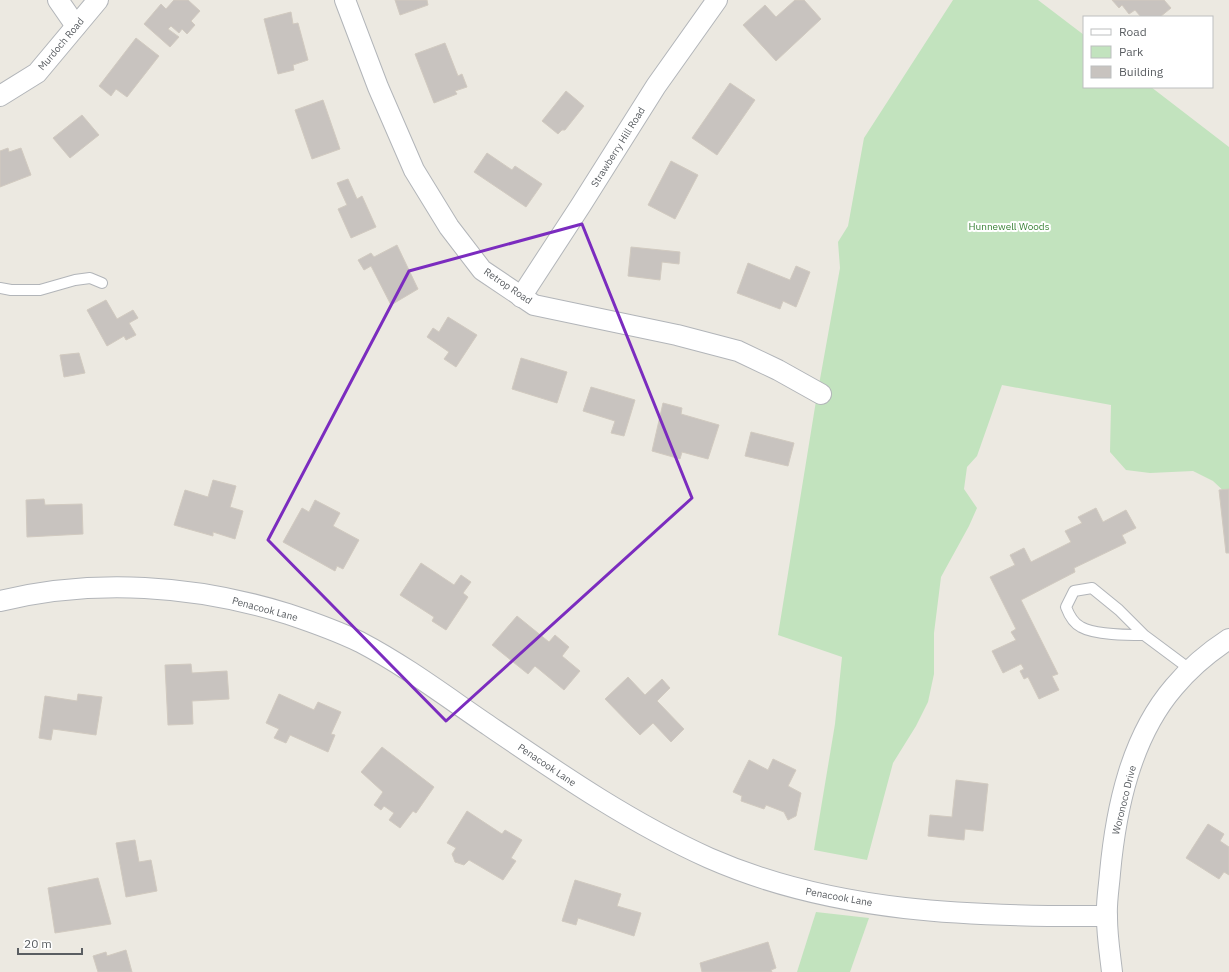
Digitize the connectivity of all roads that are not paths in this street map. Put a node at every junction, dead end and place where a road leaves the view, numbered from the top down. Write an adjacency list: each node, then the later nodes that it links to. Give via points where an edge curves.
1 (58, 0): 5 (street)
2 (98, 0): 5 (street, Murdoch Road)
3 (345, 0): 9 (street, Retrop Road, via 378,87 414,170 449,227 482,270)
4 (717, 0): 9 (street, Strawberry Hill Road, via 656,86)
5 (76, 26): 6 (street, Murdoch Road, via 37,73)
6 (0, 96)
7 (102, 283): 8 (lane, via 90,278 40,290)
8 (0, 288)
9 (521, 297): 10 (street, Retrop Road, via 534,305 738,351)
10 (821, 394)
11 (0, 601): 15 (street, Penacook Lane, via 64,589 122,587 212,595 272,609 330,628 360,642 417,676 608,804 675,842 744,872 804,891 918,910 997,916)
12 (1144, 635): 12 (lane, via 1092,588 1074,591 1066,607 1071,618 1080,627 1099,632); 14 (lane)
13 (1229, 639): 14 (street, Woronoco Drive, via 1216,647)
14 (1191, 670): 15 (street, Woronoco Drive, via 1156,711 1131,765 1112,853)
15 (1107, 916): 16 (street, Woronoco Drive)
16 (1112, 972)

